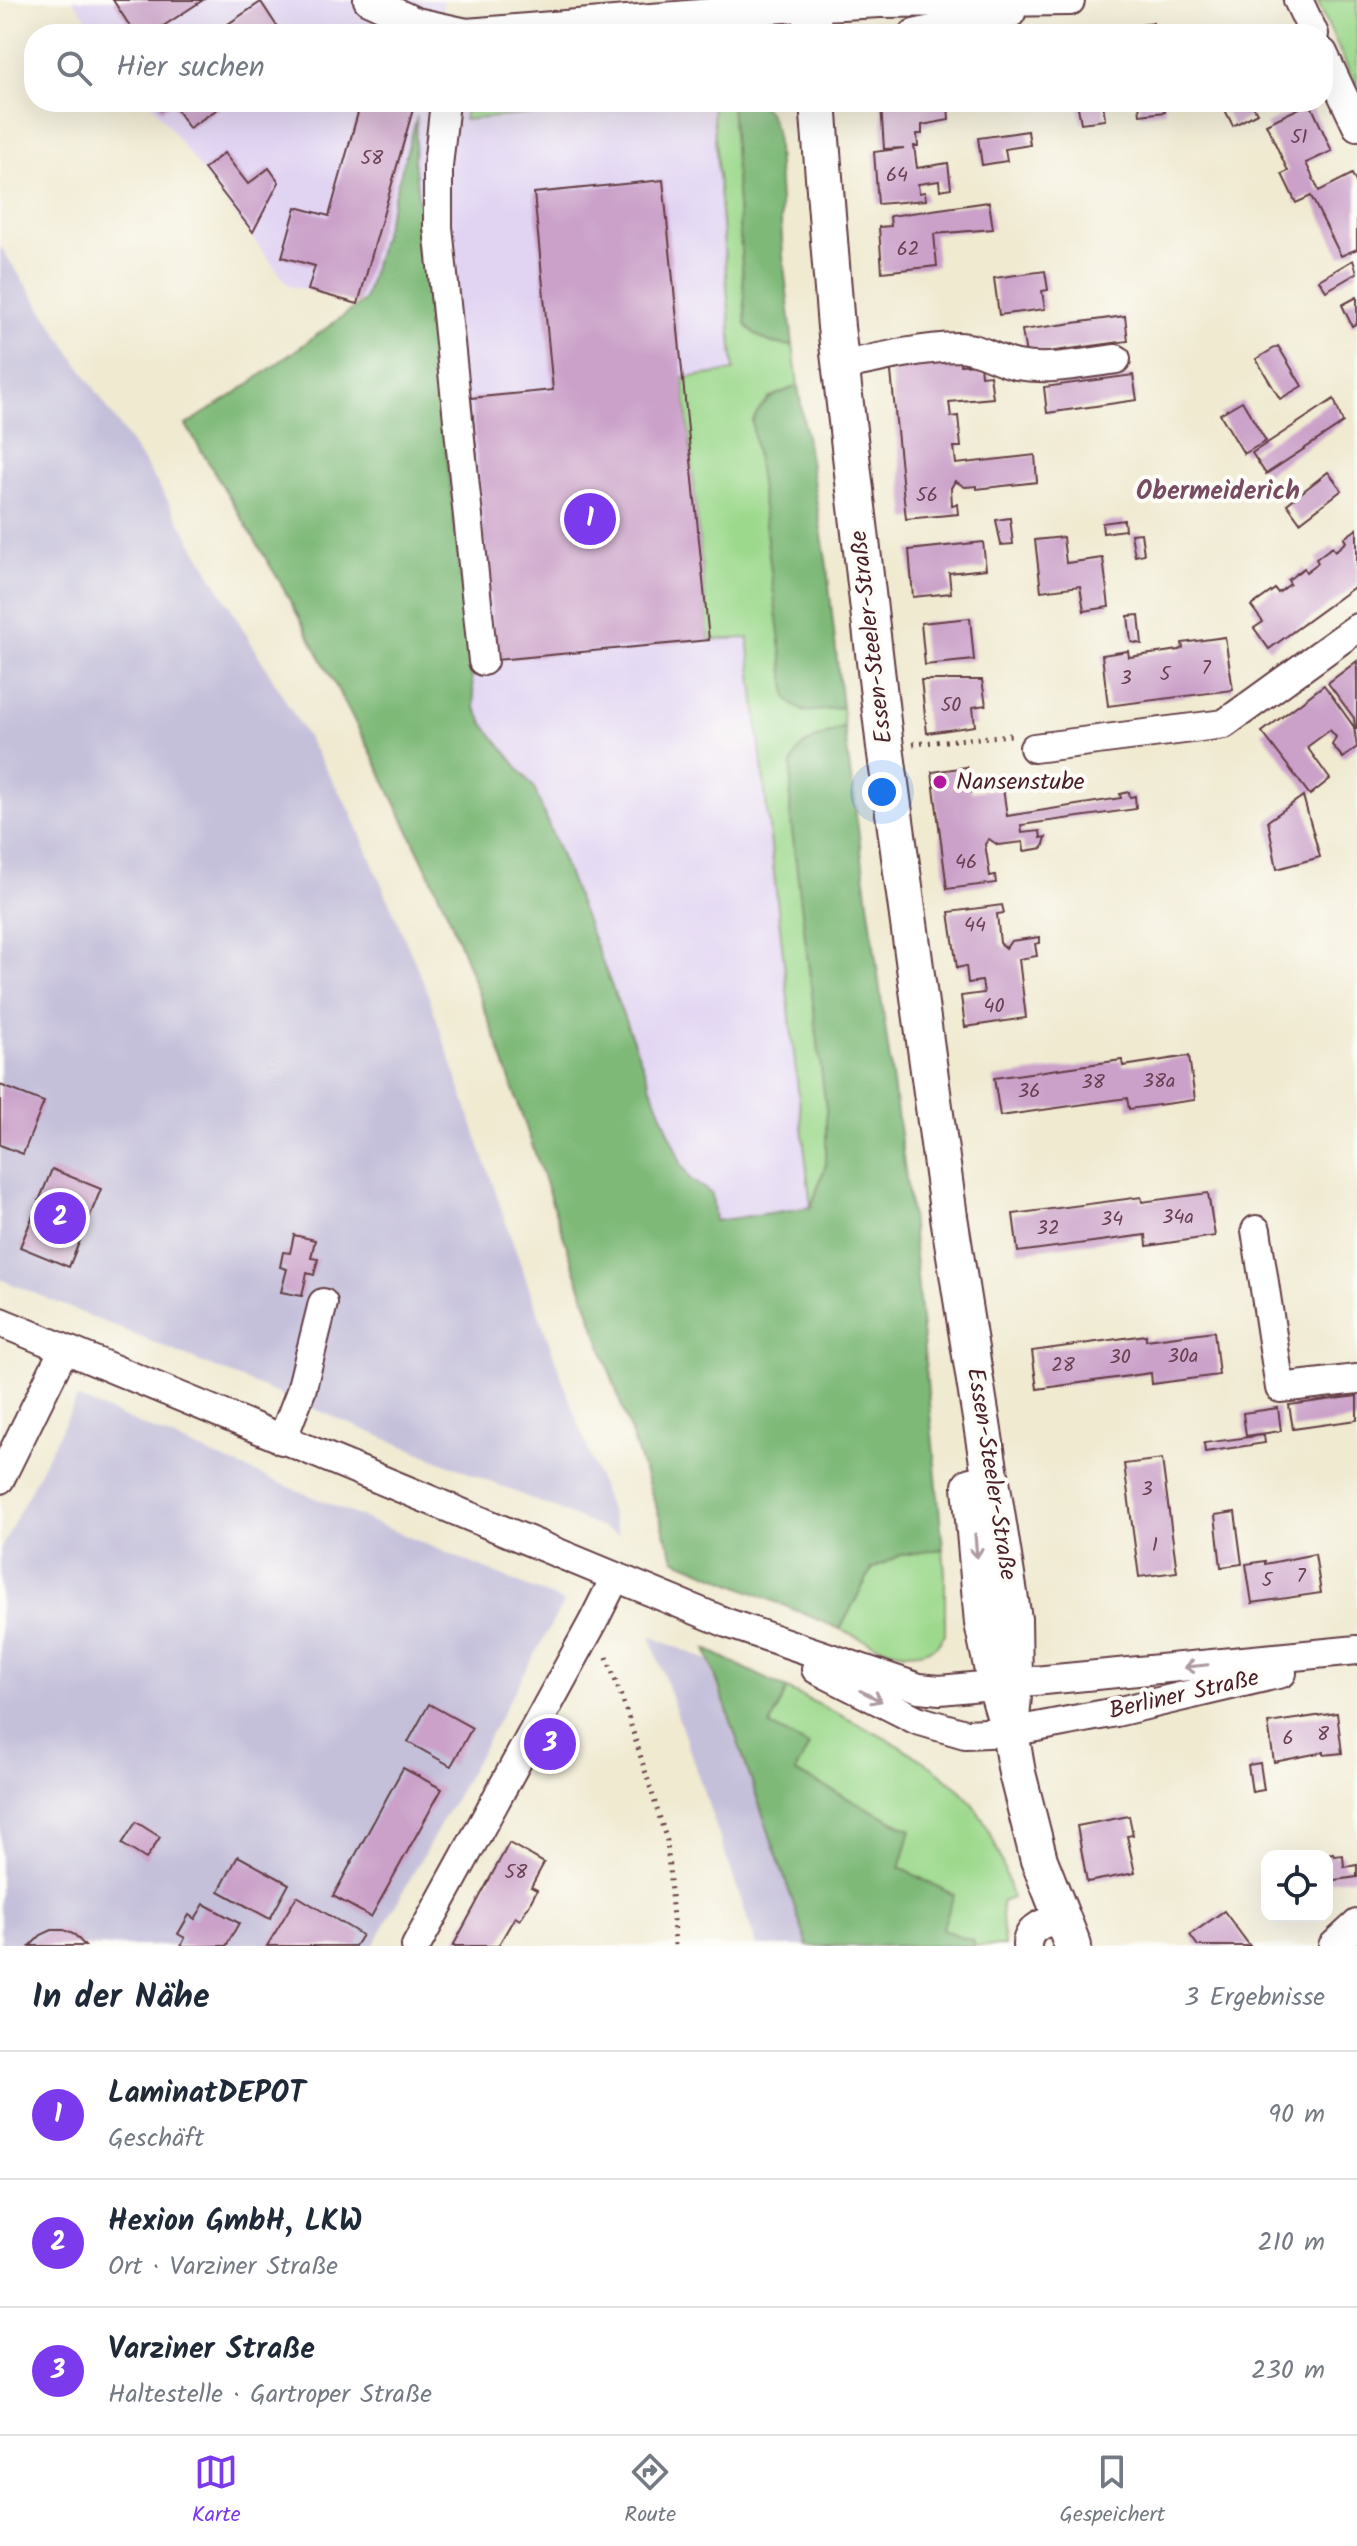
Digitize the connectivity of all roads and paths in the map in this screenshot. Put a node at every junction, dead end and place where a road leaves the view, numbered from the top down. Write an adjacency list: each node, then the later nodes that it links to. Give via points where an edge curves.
1 (368, 0): 5 (street)
2 (1072, 0): 4 (street, via 880,3); 7 (street)
3 (1298, 0): 8 (street)
4 (812, 14): 6 (street)
5 (425, 24)
6 (640, 24)
7 (960, 24)
8 (1309, 24)
9 (1333, 74): 12 (street)
10 (444, 112): 16 (street, via 438,227)
11 (819, 112): 14 (main road, Essen-Steeler-Straße)
12 (1357, 126)
13 (1116, 359): 14 (street, via 1017,365 959,347)
14 (841, 366): 17 (main road, Essen-Steeler-Straße)
15 (1357, 628): 18 (street, via 1224,724)
16 (483, 661)
17 (885, 747): 18 (path, via 1015,734); 30 (main road, Essen-Steeler-Straße, via 949,1217 980,1599)
18 (1034, 748)
19 (1256, 1230): 23 (street, via 1280,1388)
20 (323, 1303): 24 (street, via 301,1391)
21 (0, 1322): 22 (street)
22 (64, 1349): 24 (street); 25 (street)
23 (1357, 1379)
24 (282, 1440): 26 (street)
25 (0, 1479)
26 (615, 1578): 27 (street); 28 (street)
27 (593, 1622): 34 (street); 35 (path, via 667,1841)
28 (727, 1623): 30 (street, Berliner Straße, via 919,1688); 31 (street, Berliner Straße, one-way to 31, via 917,1720 965,1734)
29 (1357, 1652): 30 (street, Berliner Straße, one-way to 30); 31 (street, Berliner Straße, via 1116,1712)
30 (1005, 1684): 31 (main road, Essen-Steeler-Straße)
31 (1010, 1732): 33 (main road, Essen-Steeler-Straße, via 1039,1860)
32 (1357, 1924): 37 (street)
33 (1066, 1931): 36 (street, Essen-Steeler-Straße, via 1035,1928)
34 (416, 1946)
35 (675, 1946)
36 (1027, 1946)
37 (1333, 1946)

